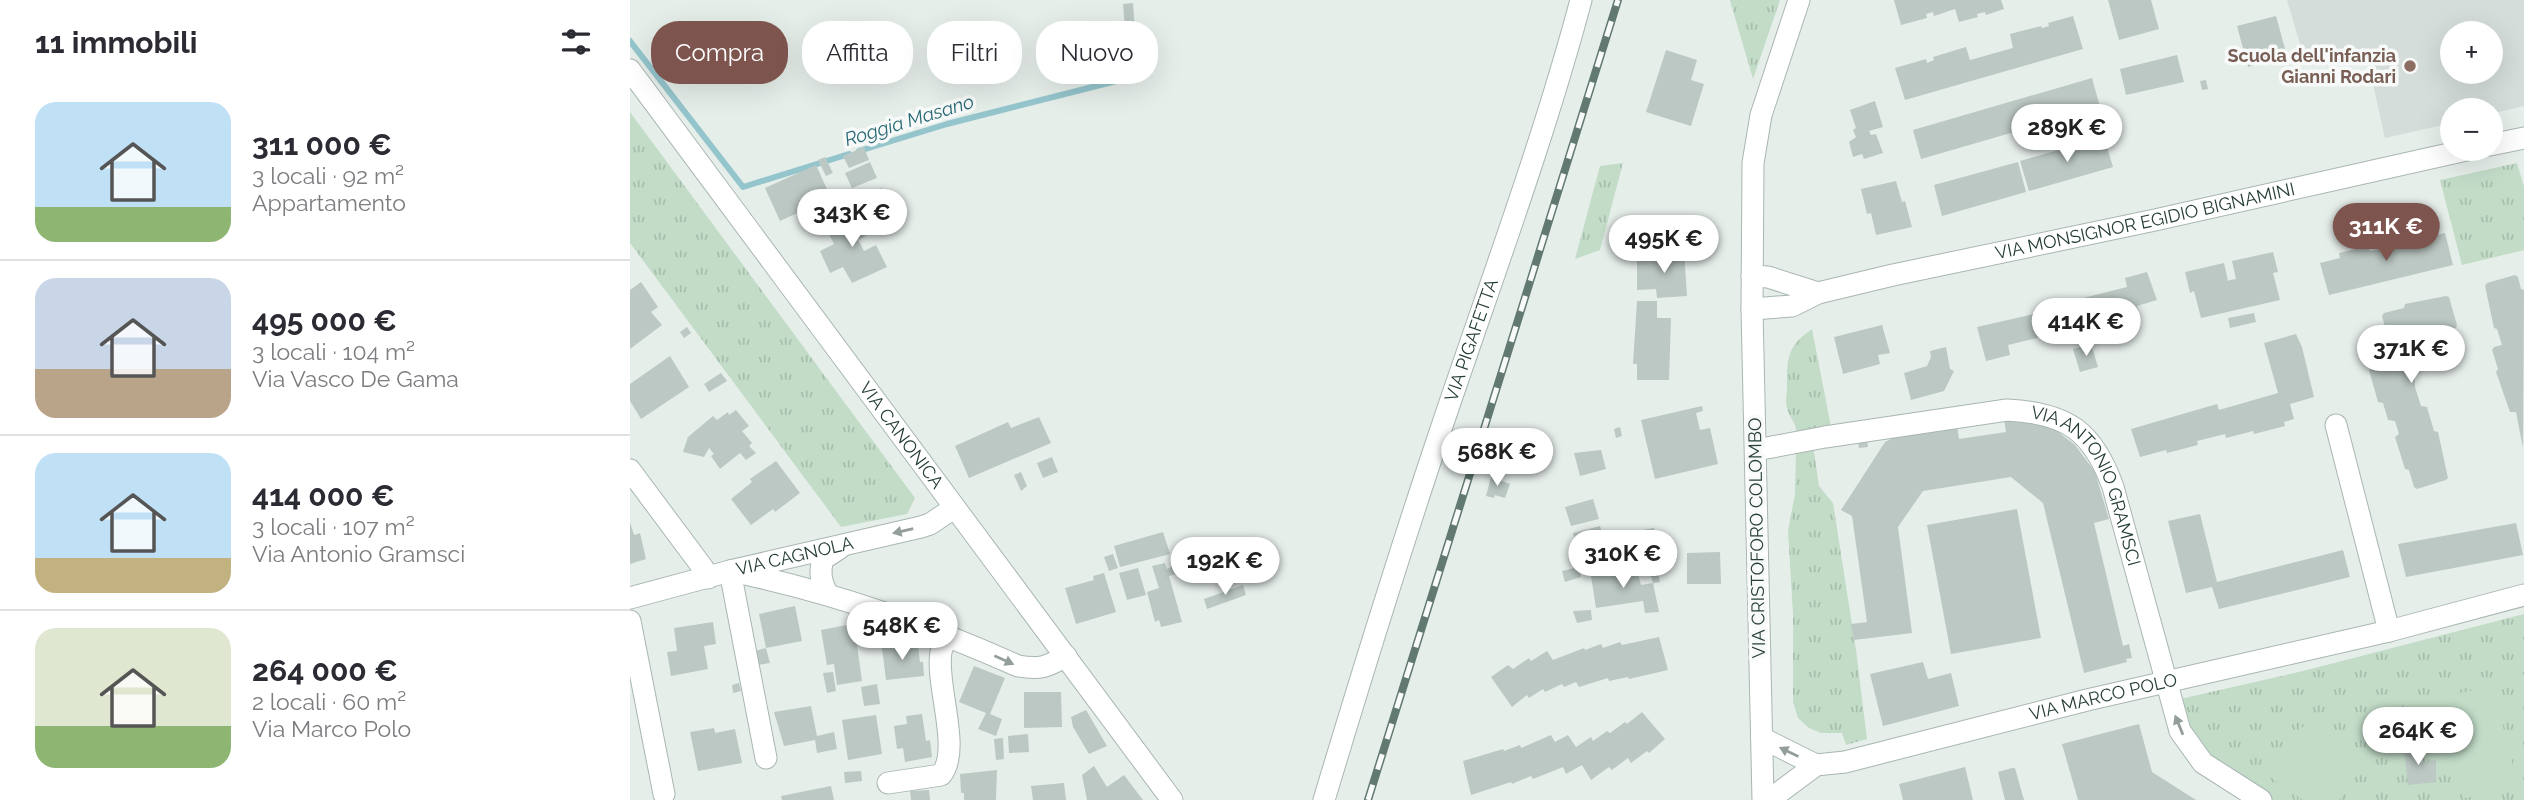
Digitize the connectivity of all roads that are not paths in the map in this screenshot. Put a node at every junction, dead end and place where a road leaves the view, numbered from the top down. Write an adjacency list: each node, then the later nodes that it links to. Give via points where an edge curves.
1 (1581, 0): 31 (street, VIA PIGAFETTA)
2 (1799, 0): 7 (street, VIA CRISTOFORO COLOMBO, via 1761,115 1753,163)
3 (630, 70): 13 (street, VIA CANONICA)
4 (2524, 138): 5 (street)
5 (2503, 142)
6 (2440, 156): 8 (street, VIA MONSIGNOR EGIDIO BIGNAMINI)
7 (1752, 276): 8 (street); 9 (street, VIA CRISTOFORO COLOMBO)
8 (1818, 293): 9 (street, VIA MONSIGNOR EGIDIO BIGNAMINI, via 1792,306)
9 (1752, 309): 11 (street, VIA CRISTOFORO COLOMBO)
10 (2336, 425): 21 (street)
11 (1756, 450): 24 (street, VIA ANTONIO GRAMSCI, via 2007,410 2036,411 2063,421 2086,438 2103,460); 25 (street, VIA CRISTOFORO COLOMBO)
12 (630, 470): 16 (street)
13 (954, 508): 14 (street, VIA CAGNOLA, one-way to 14, via 930,524); 23 (street, VIA CANONICA)
14 (848, 544): 15 (street, VIA CAGNOLA); 17 (street, via 823,559 821,581)
15 (730, 571): 16 (street, VIA CAGNOLA); 17 (street); 26 (street)
16 (708, 578): 19 (street, VIA CAGNOLA)
17 (827, 593): 22 (street)
18 (2524, 595): 21 (street, VIA MARCO POLO)
19 (630, 598)
20 (630, 621): 29 (street)
21 (2389, 631): 24 (street, VIA MARCO POLO)
22 (947, 637): 23 (street, one-way to 23, via 1036,669); 28 (street, via 940,655 949,753 946,769 941,775)
23 (1066, 656): 30 (street, VIA CANONICA)
24 (2165, 682): 27 (street, VIA MARCO POLO, via 1845,762); 34 (street, VIA ANTONIO GRAMSCI, one-way to 24, via 2203,763 2180,731)
25 (1762, 738): 27 (street, one-way to 25); 32 (street, VIA CRISTOFORO COLOMBO)
26 (766, 758)
27 (1816, 765): 33 (street, VIA MARCO POLO)
28 (888, 783)
29 (664, 794)
30 (1172, 800)
31 (1324, 800)
32 (1763, 800)
33 (1769, 800)
34 (2261, 800)

